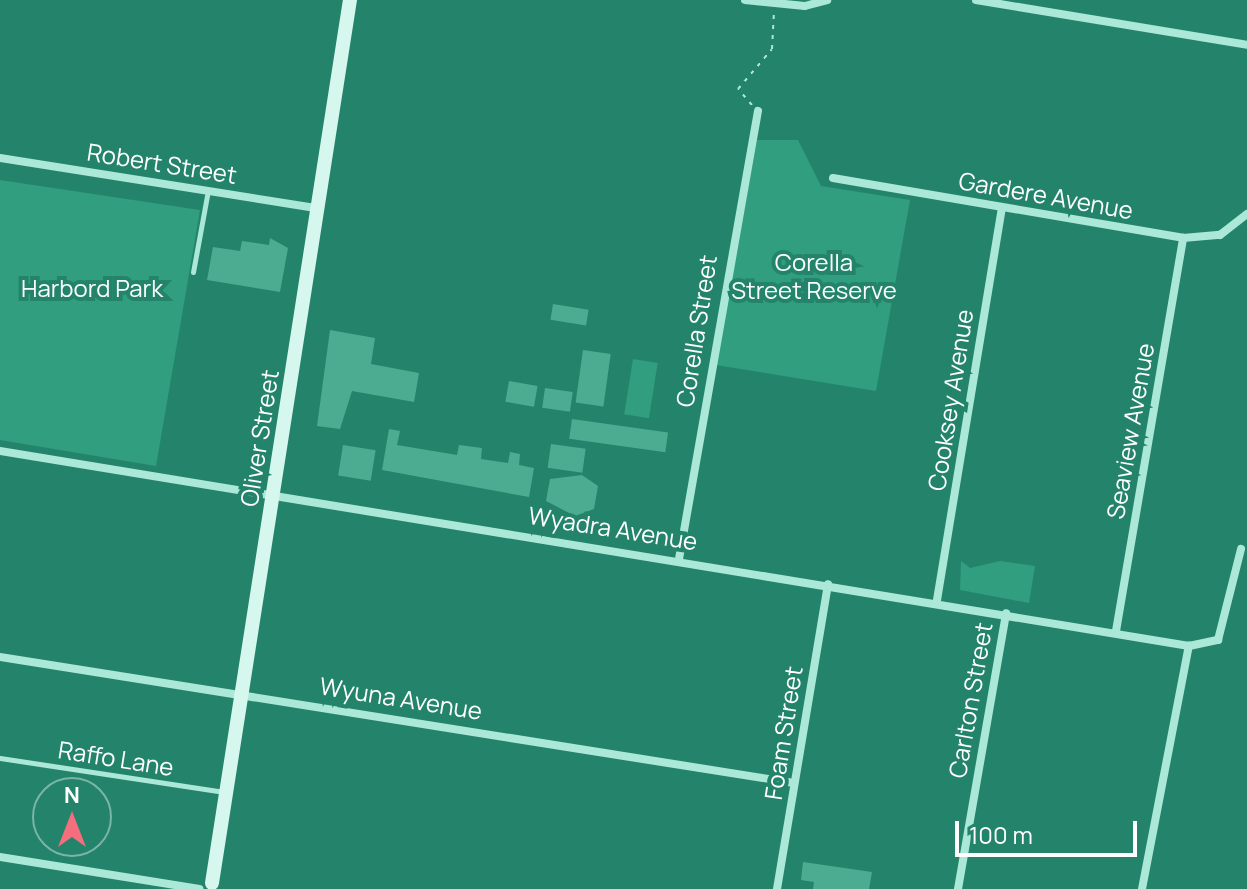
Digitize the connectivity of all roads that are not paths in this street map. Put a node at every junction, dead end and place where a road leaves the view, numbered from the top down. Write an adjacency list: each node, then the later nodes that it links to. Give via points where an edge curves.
1 (350, 0): 11 (main road, Oliver Street)
2 (745, 0): 3 (street)
3 (827, 0)
4 (976, 0): 5 (street)
5 (1247, 45)
6 (758, 111): 18 (street, Corella Street)
7 (0, 158): 9 (street, Robert Street)
8 (833, 178): 10 (street, Gardere Avenue)
9 (208, 190): 11 (street, Robert Street); 14 (lane)
10 (1002, 207): 13 (street, Gardere Avenue); 21 (street, Cooksey Avenue)
11 (317, 208): 16 (main road, Oliver Street)
12 (1247, 214): 13 (street, Gardere Avenue, via 1220,235)
13 (1183, 238): 23 (street, Seaview Avenue)
14 (193, 272)
15 (0, 451): 16 (street, Wyadra Avenue)
16 (272, 493): 18 (street, Wyadra Avenue); 26 (main road, Oliver Street)
17 (1242, 549): 19 (lane); 24 (street, Wyadra Avenue, via 1218,640)
18 (679, 559): 20 (street, Wyadra Avenue)
19 (1247, 559)
20 (828, 584): 21 (street, Wyadra Avenue); 28 (street, Foam Street)
21 (937, 600): 22 (street, Wyadra Avenue)
22 (1006, 613): 23 (street, Wyadra Avenue); 33 (street, Carlton Street)
23 (1116, 631): 24 (street, Wyadra Avenue)
24 (1189, 646): 34 (street)
25 (0, 657): 26 (street, Wyuna Avenue)
26 (241, 693): 28 (street, Wyuna Avenue); 29 (main road, Oliver Street)
27 (0, 758): 29 (lane, Raffo Lane)
28 (794, 783): 32 (street, Foam Street)
29 (226, 793): 31 (main road, Oliver Street)
30 (0, 857): 31 (street)
31 (208, 887)
32 (777, 889)
33 (958, 889)
34 (1142, 889)

